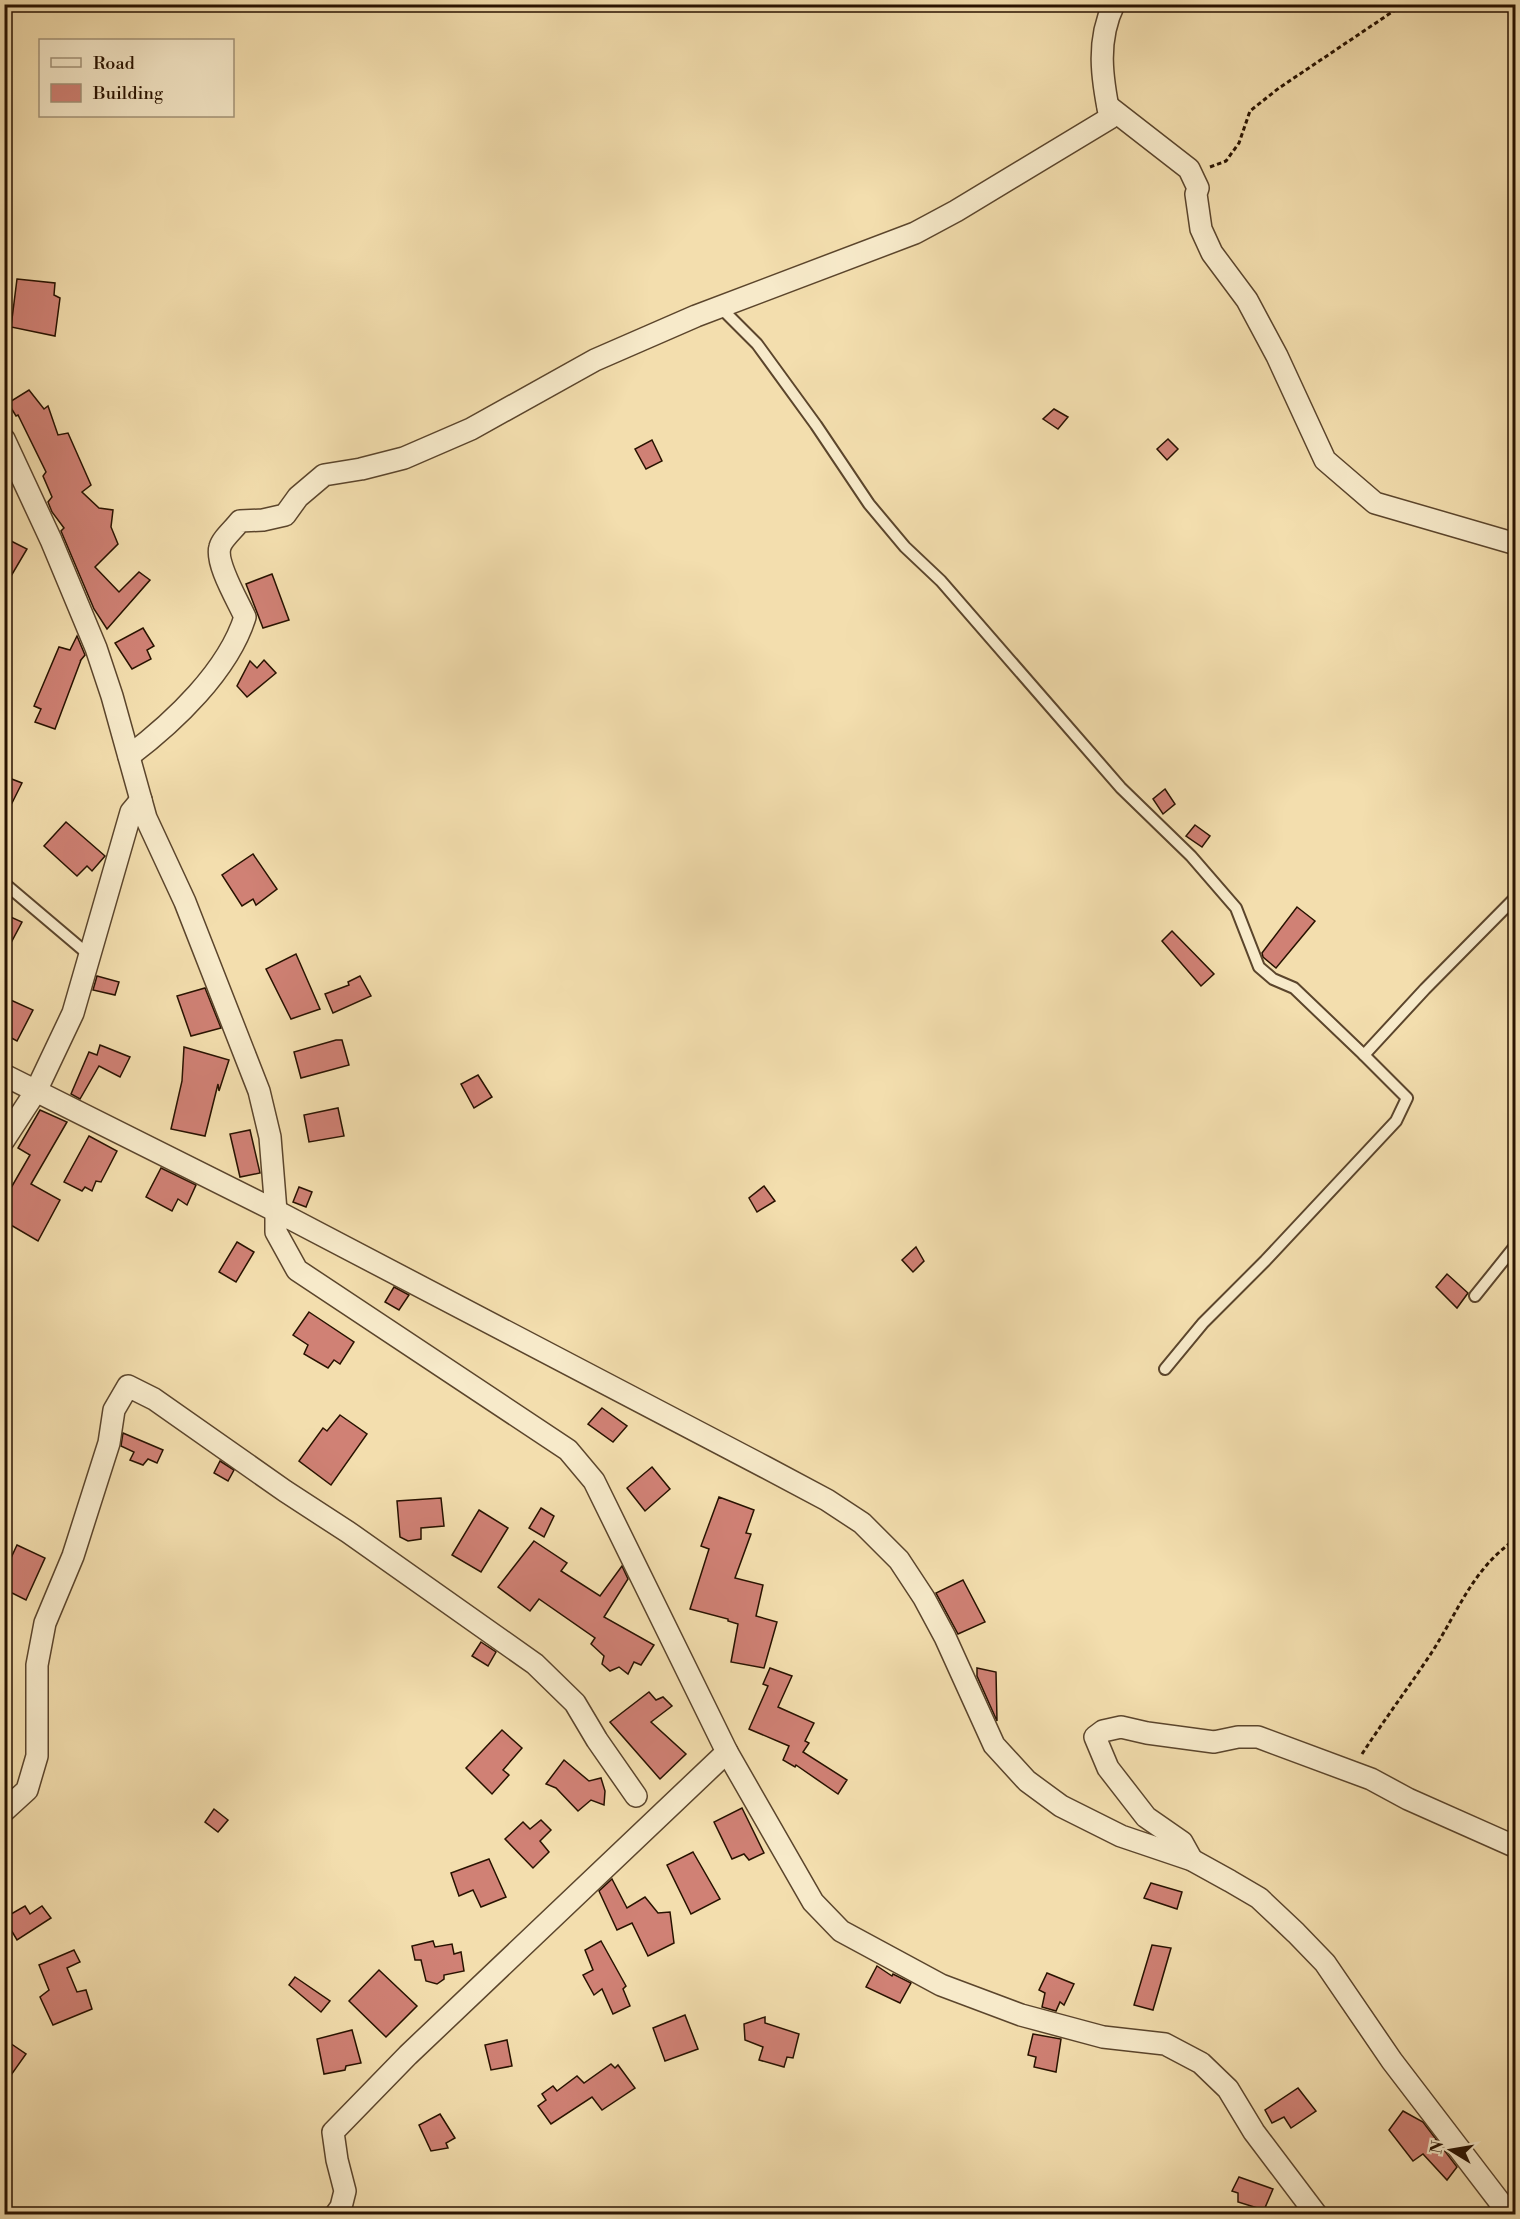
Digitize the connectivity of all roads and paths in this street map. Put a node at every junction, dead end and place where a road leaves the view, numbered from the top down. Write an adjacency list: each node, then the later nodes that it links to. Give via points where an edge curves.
1 (1114, 4): 3 (street, via 1101,51)
2 (1404, 4): 4 (path, via 1251,111 1239,143 1226,162)
3 (1107, 106): 4 (street); 5 (street, via 1110,118 915,233)
4 (1191, 174): 7 (street, via 1198,188 1201,229 1212,253 1247,300 1325,460 1376,503)
5 (720, 308): 8 (street, via 594,360 471,429 404,458 324,476 298,498 285,516 240,521 220,547 219,564 245,617 240,635 219,671 158,734); 13 (lane, via 757,344 869,504 905,547 941,581 1121,788 1191,856 1236,908 1259,967 1273,979 1294,988)
6 (4, 439): 8 (street, via 96,648)
7 (1515, 544)
8 (129, 756): 9 (street)
9 (141, 800): 12 (street, via 131,813); 17 (street, via 259,1091 270,1137)
10 (4, 883): 12 (lane)
11 (1515, 897): 13 (lane)
12 (89, 956): 15 (street, via 73,1013)
13 (1364, 1054): 20 (lane, via 1407,1098 1396,1121 1203,1323)
14 (4, 1075): 15 (street)
15 (36, 1091): 16 (street); 17 (street)
16 (4, 1140)
17 (276, 1211): 22 (street, via 276,1232 297,1270 568,1450 594,1482); 27 (street, via 776,1472 862,1523 899,1560 924,1598 994,1745 1027,1781 1061,1806 1121,1836)
18 (1515, 1245): 19 (lane)
19 (1475, 1296)
20 (1165, 1369)
21 (1515, 1539): 23 (path, via 1496,1553 1473,1581 1431,1653)
22 (727, 1752): 28 (street, via 408,2055 333,2132 345,2191); 29 (street, via 813,1902 841,1931 941,1985 1021,2014 1103,2037 1165,2044 1201,2063 1228,2089 1254,2132)
23 (1351, 1771): 26 (street); 27 (street, via 1257,1737 1214,1742 1121,1727 1103,1731 1095,1737 1108,1768 1146,1817 1182,1842)
24 (636, 1796): 25 (street, via 575,1703 535,1664 163,1405 128,1386 114,1410 109,1443 73,1556 45,1623 37,1665 34,1767 27,1790)
25 (4, 1811)
26 (1515, 1847)
27 (1192, 1860): 30 (street, via 1259,1898 1325,1963 1392,2061)
28 (336, 2214)
29 (1316, 2214)
30 (1509, 2214)

